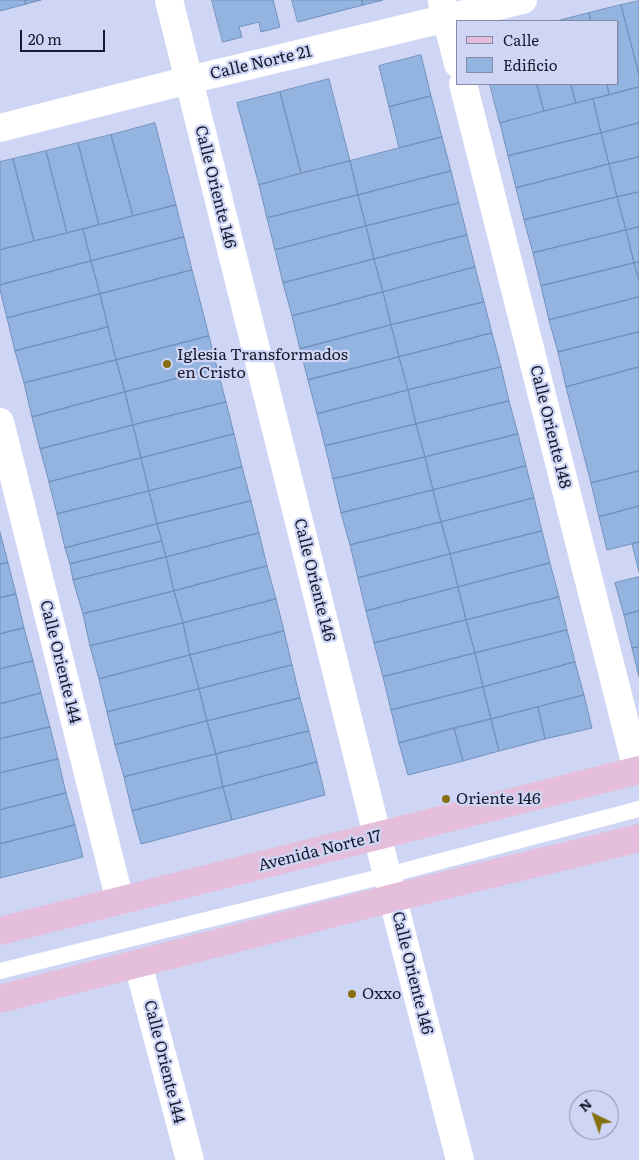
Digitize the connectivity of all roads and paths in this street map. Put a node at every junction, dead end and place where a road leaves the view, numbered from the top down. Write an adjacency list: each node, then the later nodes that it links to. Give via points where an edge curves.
1 (169, 0): 5 (street, Calle Oriente 146)
2 (523, 0): 3 (street, Calle Norte 21)
3 (444, 9): 4 (street); 5 (street, Calle Norte 21)
4 (456, 56)
5 (189, 80): 7 (street, Calle Norte 21); 12 (street, Calle Oriente 146)
6 (463, 85): 9 (street, Calle Oriente 148)
7 (0, 128)
8 (0, 422): 14 (street, Calle Oriente 144)
9 (638, 774): 12 (main road, Avenida Norte 17)
10 (639, 809): 13 (lane)
11 (639, 838): 13 (main road)
12 (380, 842): 13 (street, Calle Oriente 146); 14 (main road, Avenida Norte 17); 16 (lane)
13 (390, 886): 17 (main road); 18 (lane); 21 (street, Calle Oriente 146)
14 (120, 902): 15 (main road, Avenida Norte 17)
15 (0, 931)
16 (0, 944)
17 (138, 964): 19 (main road); 20 (street, Calle Oriente 144)
18 (0, 971)
19 (0, 999)
20 (190, 1160)
21 (460, 1160)

